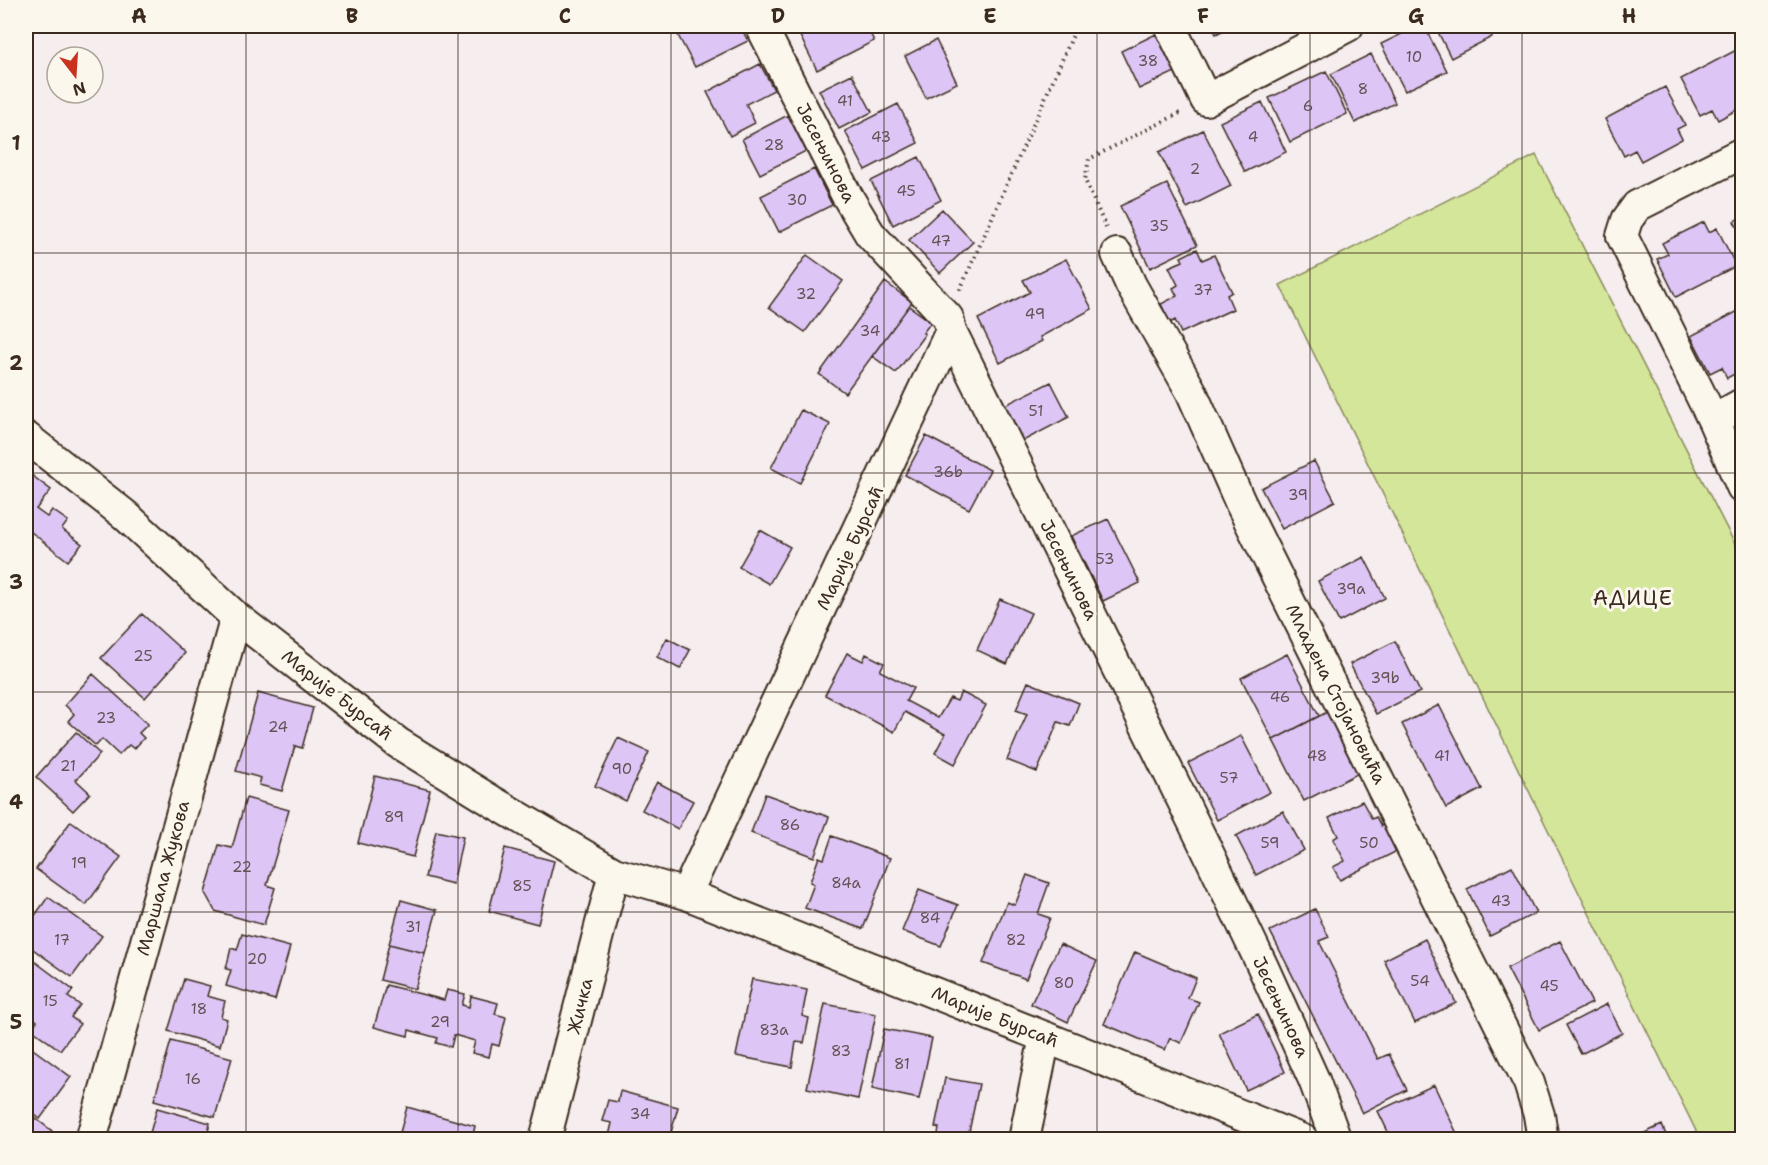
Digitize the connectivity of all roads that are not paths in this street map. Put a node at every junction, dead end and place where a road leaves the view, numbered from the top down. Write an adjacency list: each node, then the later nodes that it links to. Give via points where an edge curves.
1 (761, 26): 6 (street, Јесењинова, via 870,234)
2 (1170, 26): 3 (street, via 1206,100)
3 (1348, 26)
4 (1743, 153): 8 (street, via 1636,206 1622,236)
5 (1117, 254): 20 (street, Младена Стојановића, via 1191,391 1240,502 1529,1083)
6 (950, 325): 13 (street, Марије Бурсаћ); 19 (street, Јесењинова, via 1252,945 1314,1080)
7 (1743, 404): 8 (street)
8 (1713, 420): 10 (street)
9 (26, 437): 11 (street, Марије Бурсаћ, via 124,515)
10 (1743, 487)
11 (236, 617): 12 (street, Марије Бурсаћ, via 398,743); 15 (street, Маршала Жукова)
12 (614, 873): 13 (street, Марије Бурсаћ); 16 (street, Жичка)
13 (686, 894): 14 (street, Марије Бурсаћ)
14 (1045, 1037): 17 (street); 18 (street, Марије Бурсаћ)
15 (91, 1140)
16 (545, 1140)
17 (1024, 1140)
18 (1303, 1140)
19 (1335, 1140)
20 (1543, 1140)

